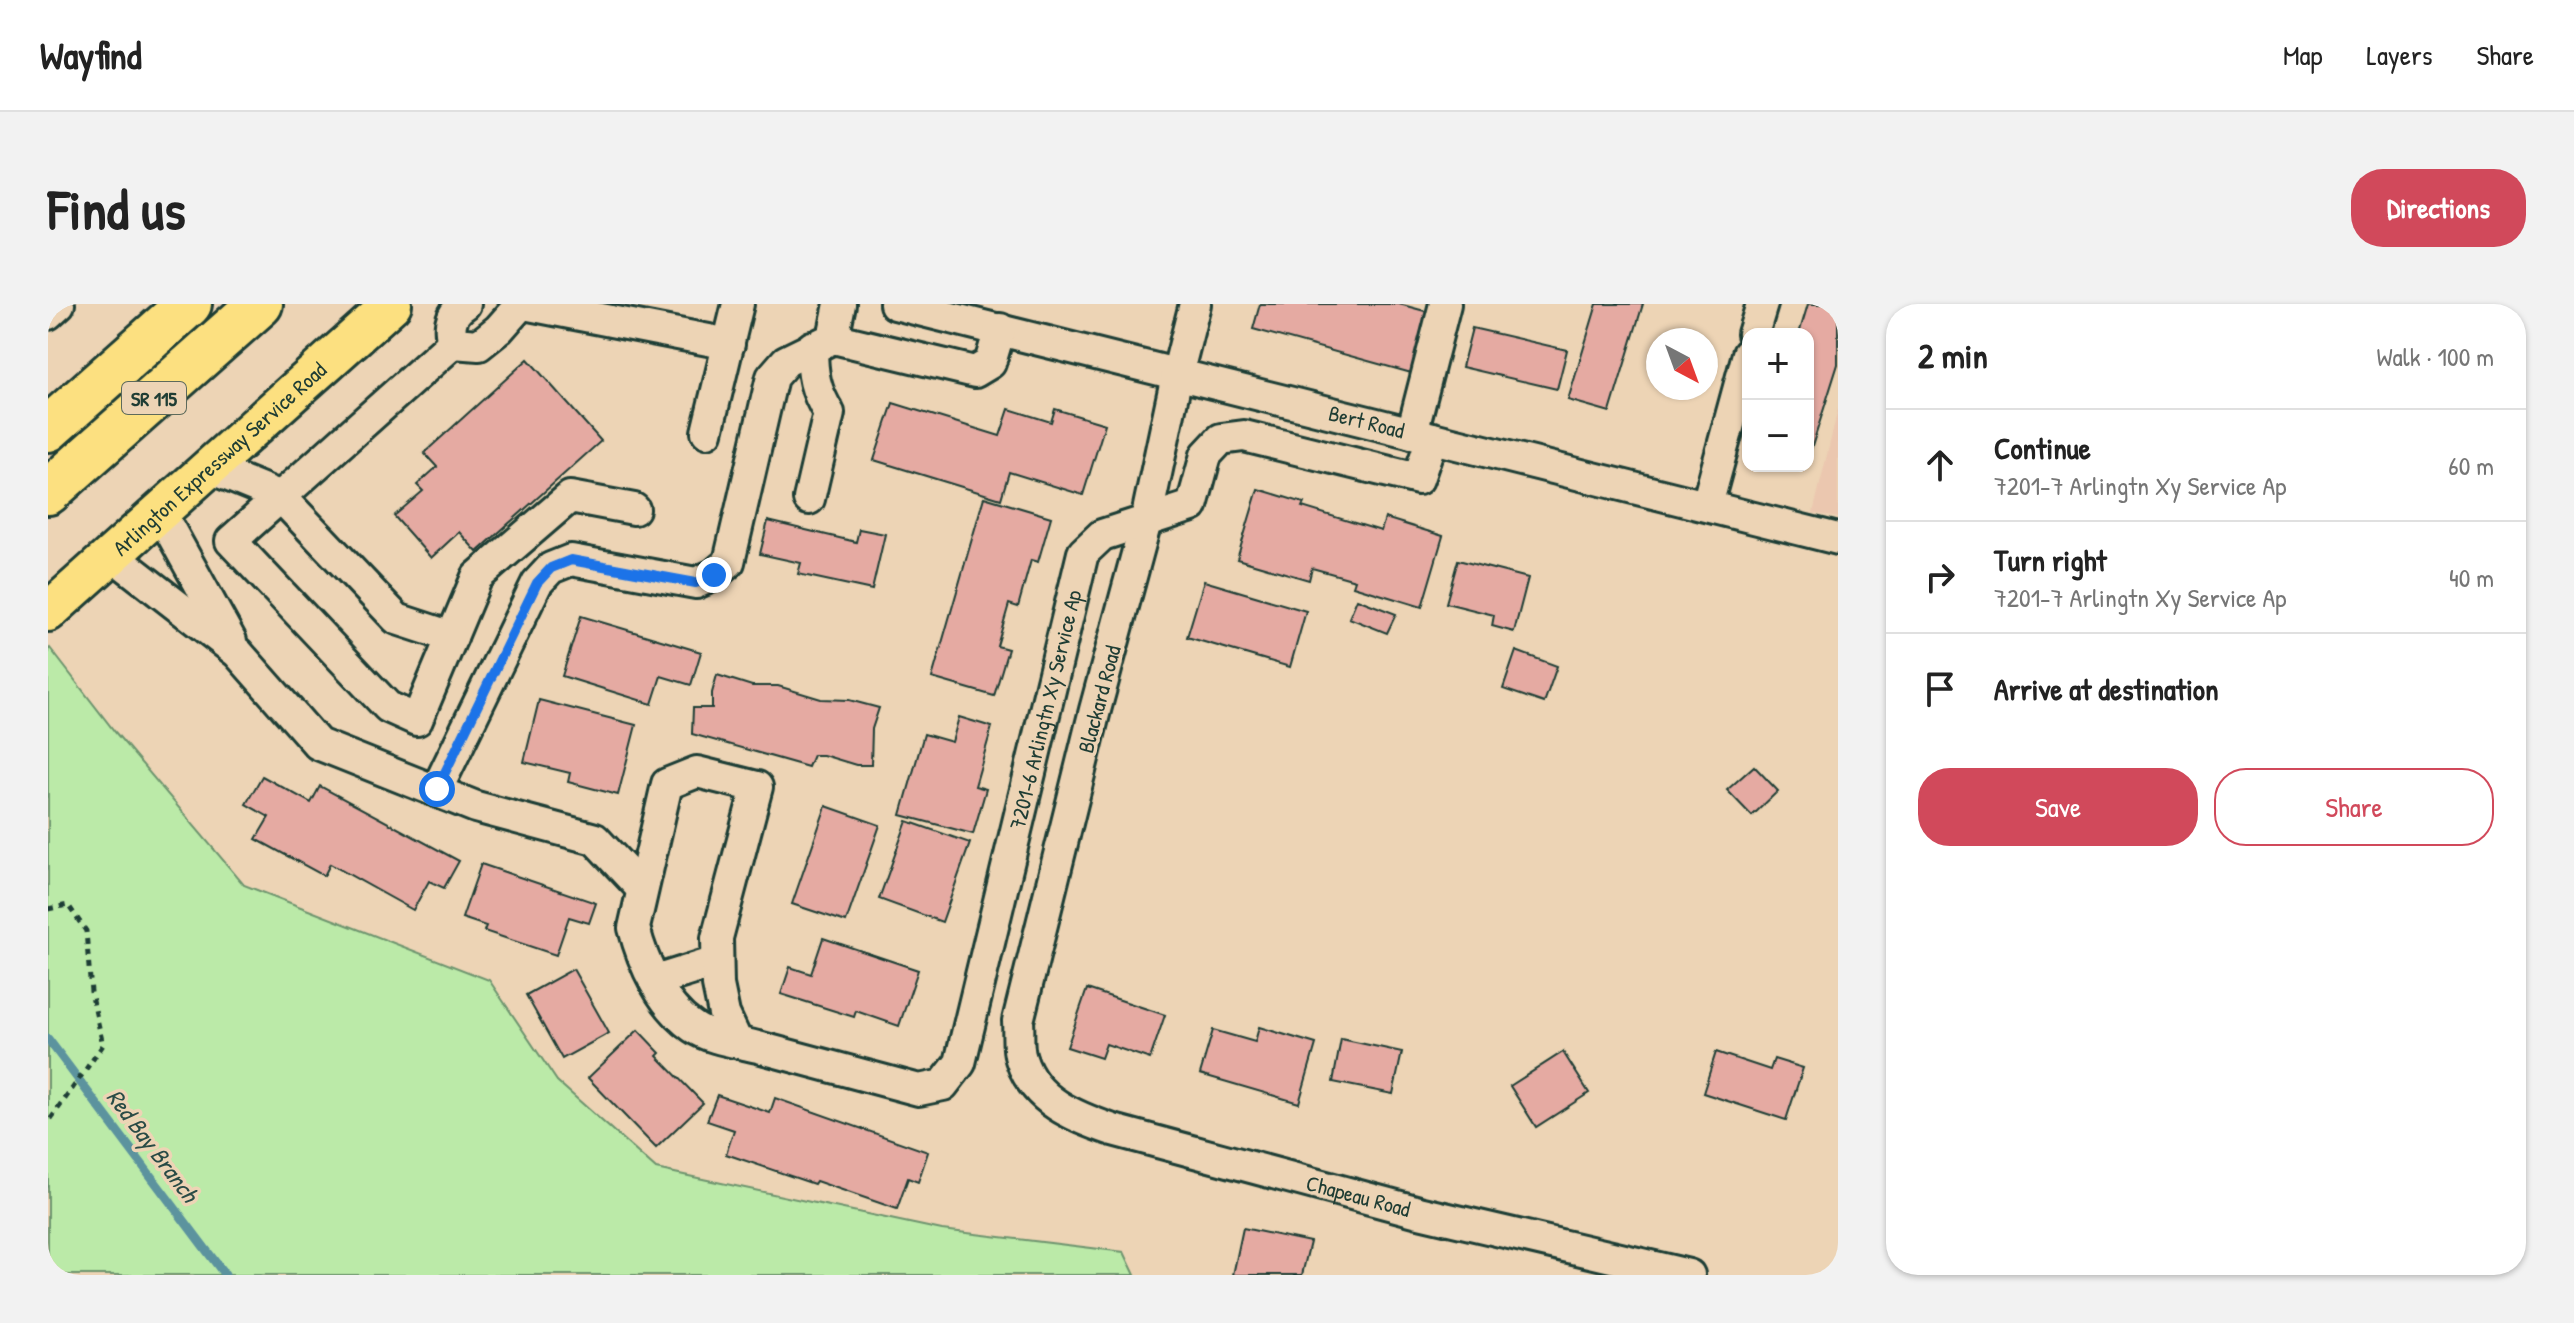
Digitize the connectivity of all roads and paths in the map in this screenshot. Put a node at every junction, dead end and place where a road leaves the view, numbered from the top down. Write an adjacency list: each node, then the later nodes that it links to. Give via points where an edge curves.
1 (59, 304): 14 (street)
2 (150, 304): 22 (highway)
3 (189, 304): 23 (highway, SR 115)
4 (260, 304): 27 (highway, SR 115)
5 (392, 304): 26 (main road, Arlington Expressway Service Road)
6 (465, 304): 18 (street, via 454,311 449,329)
7 (522, 304): 18 (street, via 479,345); 19 (street)
8 (738, 304): 19 (street)
9 (840, 304): 17 (street)
10 (895, 304): 16 (street, Bert Road)
11 (1195, 304): 20 (street, Blackard Road)
12 (1445, 304): 25 (street)
13 (1762, 304): 15 (street)
14 (48, 314)
15 (1755, 328)
16 (1000, 329): 17 (street, via 990,363 975,372); 20 (street, Bert Road)
17 (822, 342): 29 (street, via 812,375 829,413); 39 (street, via 786,361 772,377 729,562 696,583 571,560 551,568 537,583)
18 (453, 343): 28 (street)
19 (729, 344): 24 (street)
20 (1177, 375): 25 (street, Bert Road); 33 (street, Blackard Road)
21 (1742, 376): 30 (street)
22 (48, 407)
23 (48, 429)
24 (707, 432)
25 (1422, 436): 30 (street, Bert Road); 33 (street, 7201-6 Arlingtn Xy Service Ap, via 1418,479 1244,436 1221,439 1206,455 1192,506)
26 (210, 468): 28 (street); 32 (main road, Arlington Expressway Service Road)
27 (48, 492)
28 (281, 497): 37 (street, via 397,619); 37 (street, via 231,541 388,707 417,720)
29 (809, 499)
30 (1707, 505): 34 (street, Bert Road)
31 (634, 509): 37 (street, via 570,497 477,577)
32 (160, 512): 35 (main road, Arlington Expressway Service Road); 38 (street)
33 (1146, 521): 44 (street, 7201-6 Arlingtn Xy Service Ap, via 1102,535 1083,553 960,1063 943,1085 919,1090); 45 (street, Blackard Road, via 1018,1021 1020,1058)
34 (1838, 539)
35 (112, 555): 36 (main road, Arlington Expressway Service Road); 38 (street)
36 (48, 612)
37 (452, 637)
38 (238, 653): 39 (street, via 318,744)
39 (437, 789): 40 (street, via 476,807 595,839)
40 (642, 889): 42 (street, 7201-6 Arlingtn Xy Service Ap, via 667,784 697,772 757,787 717,938); 43 (street, 7201-6 Arlingtn Xy Service Ap, via 634,928)
41 (48, 909): 46 (path, via 68,905 86,931 91,992 103,1045)
42 (716, 962): 43 (street); 44 (street, via 724,1014)
43 (655, 981): 44 (street, 7201-6 Arlingtn Xy Service Ap, via 678,1015 696,1030)
44 (737, 1042)
45 (1037, 1091): 47 (street, Chapeau Road, via 1076,1117 1113,1130 1419,1212)
46 (48, 1123)
47 (1689, 1275)

